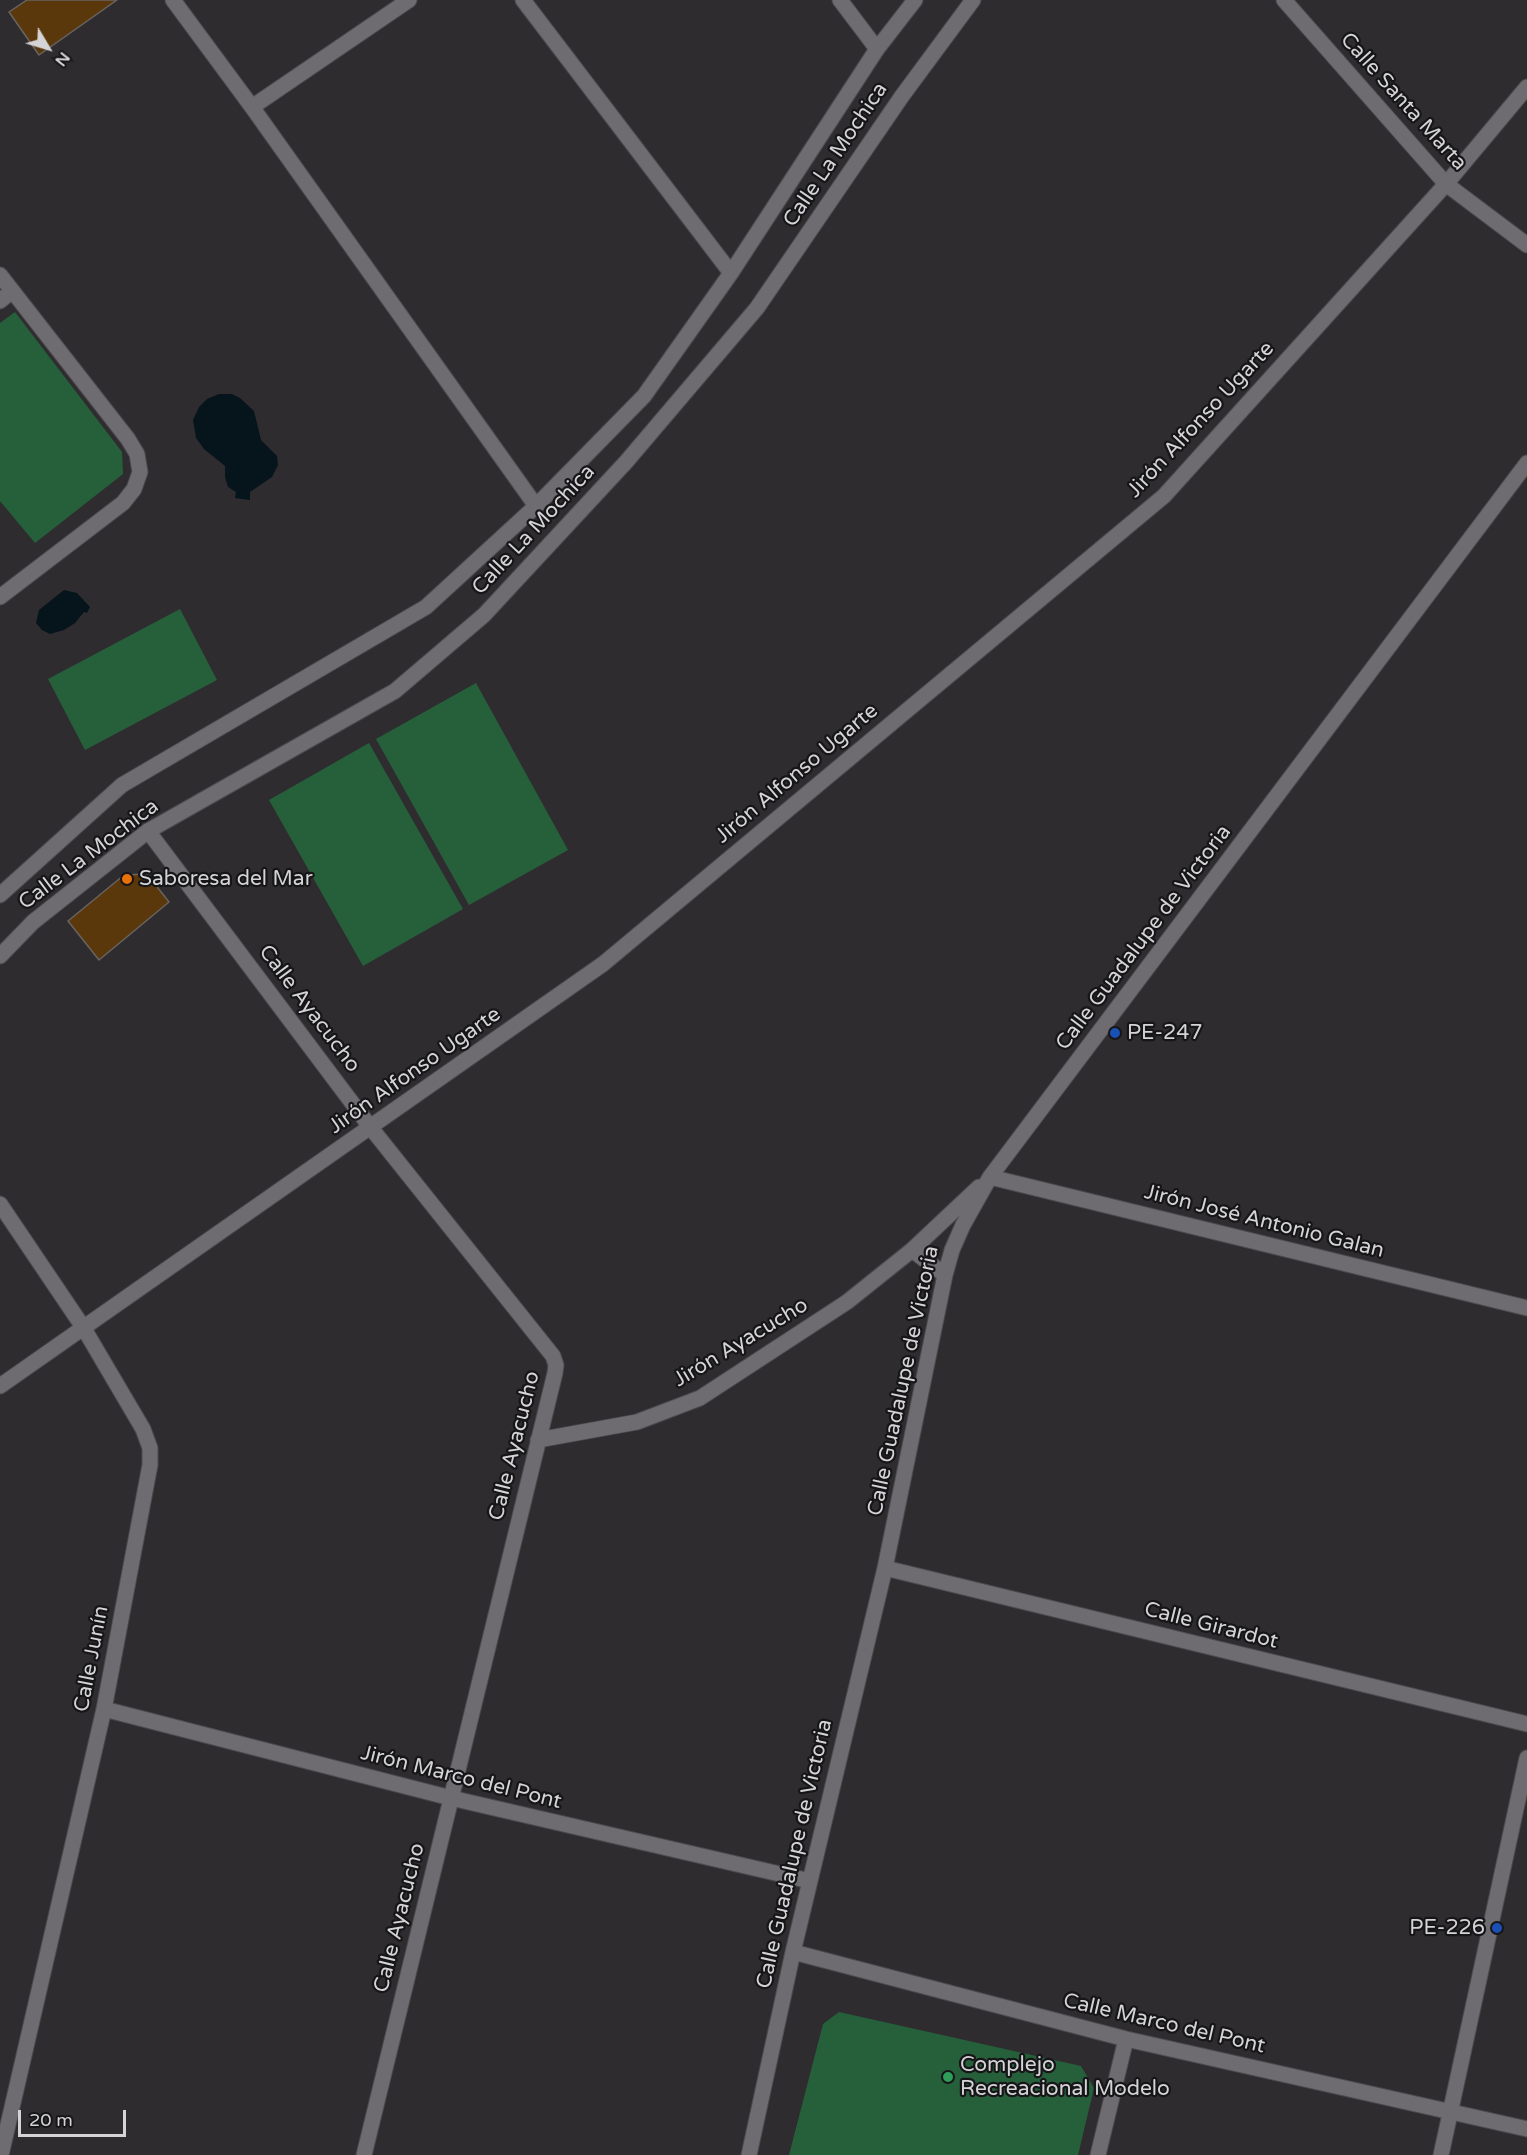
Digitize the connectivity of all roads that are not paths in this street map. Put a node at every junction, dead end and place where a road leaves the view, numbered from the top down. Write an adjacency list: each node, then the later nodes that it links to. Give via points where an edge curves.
1 (173, 0): 10 (street)
2 (409, 0): 10 (street)
3 (523, 0): 13 (street)
4 (840, 0): 8 (street)
5 (915, 0): 8 (street, Calle La Mochica)
6 (973, 0): 19 (street, Calle La Mochica, via 902,96 757,308 626,462 484,615 395,692)
7 (1284, 0): 11 (street, Calle Santa Marta)
8 (878, 49): 13 (street, Calle La Mochica)
9 (1527, 87): 11 (street, Jirón Alfonso Ugarte)
10 (252, 107): 17 (street)
11 (1446, 184): 12 (street, Calle Santa Marta); 22 (street, Jirón Alfonso Ugarte, via 1164,496 603,964)
12 (1527, 245)
13 (731, 273): 17 (street, Calle La Mochica, via 644,396)
14 (0, 275): 15 (street)
15 (6, 296): 18 (street, via 128,439 137,454 140,472 123,503)
16 (1527, 463): 23 (street, Calle Guadalupe de Victoria)
17 (536, 506): 20 (street, Calle La Mochica, via 426,607 122,785)
18 (0, 597)
19 (148, 831): 21 (street, Calle La Mochica, via 33,922); 22 (street, Calle Ayacucho)
20 (0, 895)
21 (0, 957)
22 (371, 1128): 28 (street, Jirón Alfonso Ugarte); 30 (street, Calle Ayacucho, via 553,1356 555,1373)
23 (990, 1177): 25 (street, Jirón Ayacucho); 26 (street, Calle Guadalupe de Victoria, via 963,1225); 27 (street, Jirón José Antonio Galan)
24 (0, 1204): 28 (street, Calle Junín)
25 (912, 1250): 26 (street); 30 (street, Jirón Ayacucho, via 847,1302 700,1398 637,1422)
26 (945, 1275): 31 (street, Calle Guadalupe de Victoria)
27 (1527, 1308)
28 (83, 1327): 29 (street, Jirón Alfonso Ugarte); 32 (street, Calle Junín, via 143,1429 150,1448)
29 (0, 1386)
30 (538, 1440): 35 (street, Calle Ayacucho)
31 (885, 1568): 33 (street, Calle Girardot); 36 (street, Calle Guadalupe de Victoria)
32 (104, 1709): 35 (street, Jirón Marco del Pont); 40 (street, Calle Junín)
33 (1527, 1724)
34 (1527, 1758): 41 (street)
35 (451, 1798): 36 (street, Jirón Marco del Pont); 44 (street, Calle Ayacucho)
36 (810, 1881): 37 (street, Calle Guadalupe de Victoria)
37 (793, 1952): 38 (street, Calle Marco del Pont); 45 (street, Calle Guadalupe de Victoria)
38 (1126, 2039): 41 (street, Calle Marco del Pont); 46 (street)
39 (0, 2087): 40 (street)
40 (15, 2090): 43 (street, Calle Junín)
41 (1451, 2111): 42 (street, Calle Marco del Pont); 47 (street)
42 (1527, 2129)
43 (1, 2155)
44 (364, 2155)
45 (749, 2155)
46 (1098, 2155)
47 (1441, 2155)

